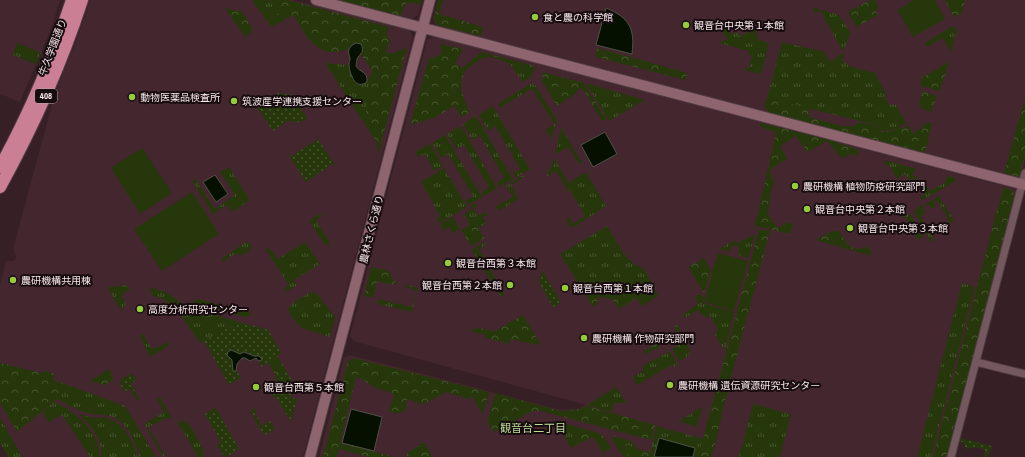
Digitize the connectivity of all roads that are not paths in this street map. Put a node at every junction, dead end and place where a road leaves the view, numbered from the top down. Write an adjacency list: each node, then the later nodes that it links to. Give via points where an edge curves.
1 (72, 0): 6 (highway, 牛久学園通り / 408, via 33,103)
2 (82, 0): 9 (highway, 牛久学園通り / 408, via 42,107)
3 (316, 0): 5 (street)
4 (430, 0): 5 (street, 農林さくら通り)
5 (423, 28): 8 (street); 12 (street, 農林さくら通り)
6 (0, 166)
7 (1025, 173): 8 (street)
8 (1024, 185): 10 (street)
9 (0, 187)
10 (976, 362): 11 (street); 13 (street)
11 (1025, 374)
12 (310, 457)
13 (951, 457)

